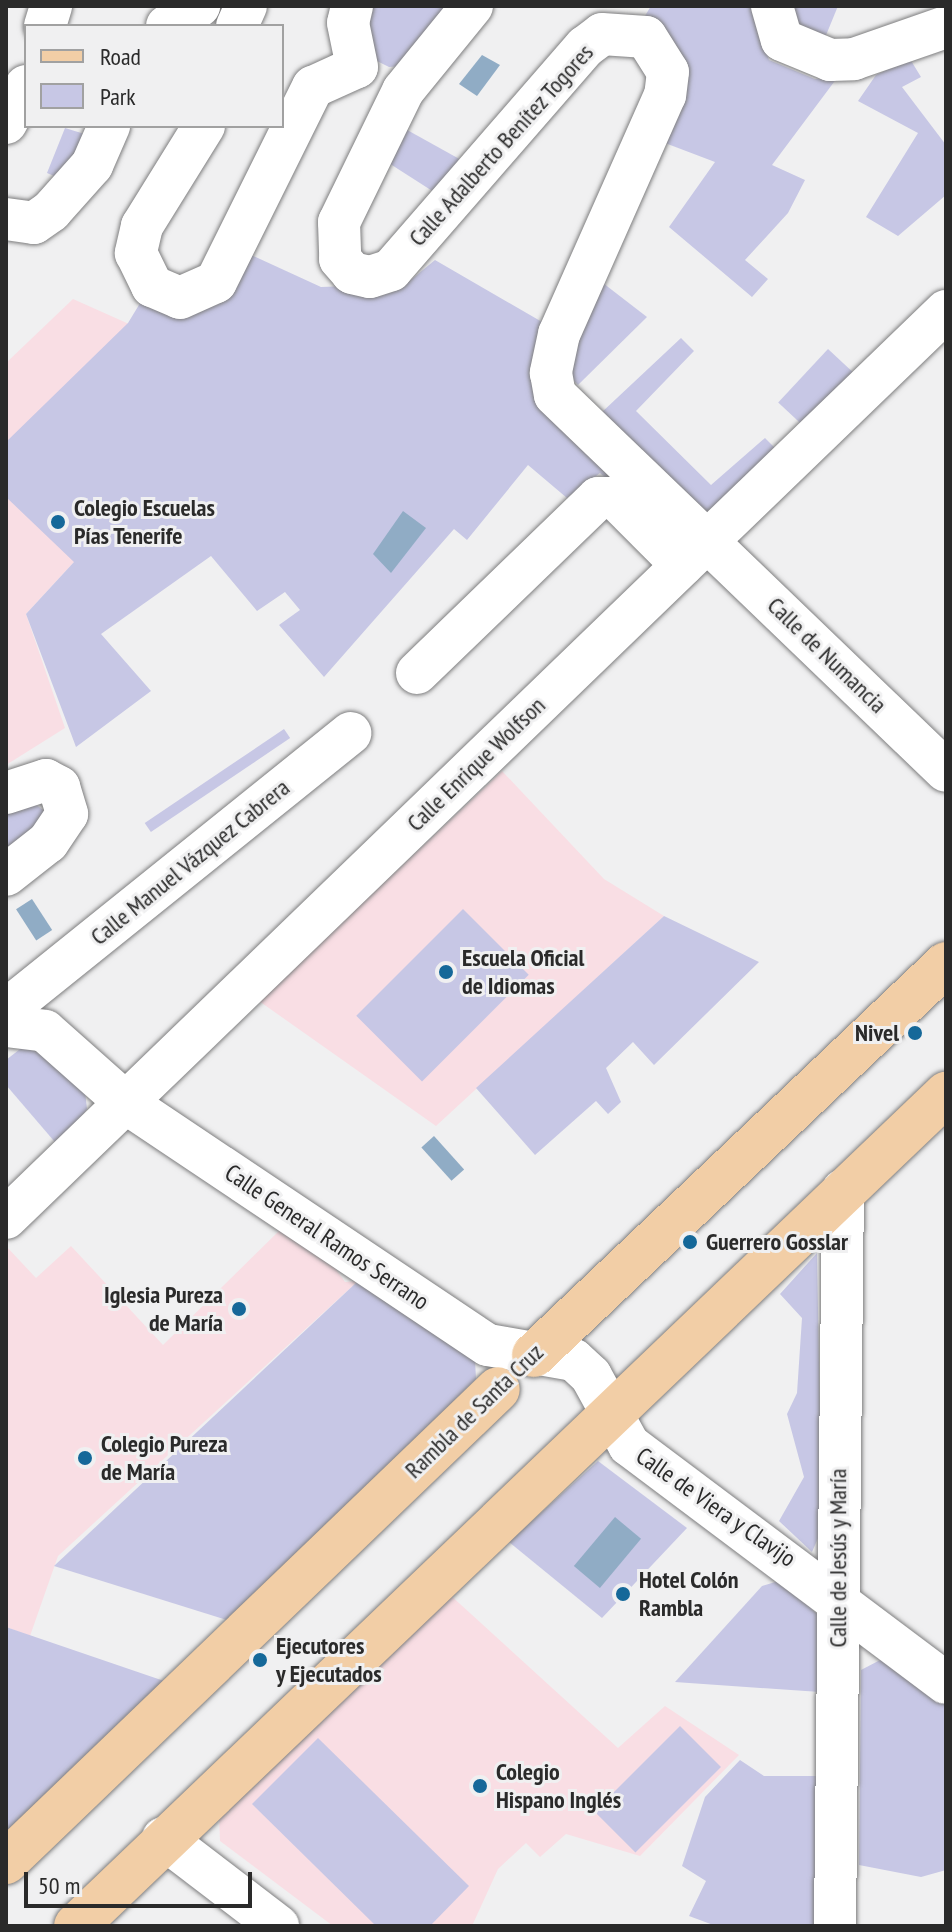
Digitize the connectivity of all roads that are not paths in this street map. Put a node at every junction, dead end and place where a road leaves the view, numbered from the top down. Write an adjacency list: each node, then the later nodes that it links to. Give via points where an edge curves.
1 (352, 6): 7 (street, via 348,23)
2 (472, 6): 9 (street)
3 (772, 6): 6 (street, via 782,40 830,60 854,59)
4 (229, 12): 5 (street)
5 (176, 24)
6 (946, 27)
7 (357, 67): 9 (street); 12 (street, via 313,87 216,282 180,298 152,286 136,253 142,226)
8 (24, 90): 10 (street)
9 (403, 91): 15 (street, Calle Adalberto Benítez Togores, via 335,239 352,273 370,277 391,270 585,47 602,34 646,37 660,52 668,72 658,116 559,334 551,373 555,395)
10 (6, 123)
11 (108, 128): 13 (street, via 92,165 51,211 34,223)
12 (203, 128)
13 (6, 219)
14 (946, 311): 15 (street, Calle Enrique Wolfson)
15 (695, 552): 16 (street, via 615,498 598,498); 18 (street, Calle de Numancia); 25 (street, Calle Enrique Wolfson)
16 (417, 673)
17 (350, 733): 22 (street, Calle Manuel Vázquez Cabrera)
18 (946, 771)
19 (6, 793): 20 (street, via 26,781 46,780 59,787 67,814 48,842)
20 (6, 875)
21 (946, 964): 28 (main road, Rambla de Santa Cruz)
22 (18, 1000): 23 (street, via 29,1013)
23 (26, 1029): 25 (street, Calle General Ramos Serrano)
24 (946, 1094): 26 (main road)
25 (126, 1103): 27 (street, Calle Enrique Wolfson); 28 (street, Calle General Ramos Serrano, via 488,1345)
26 (843, 1190): 30 (main road); 31 (street, Calle de Jesús y María)
27 (6, 1218)
28 (534, 1355): 29 (street, Rambla de Santa Cruz); 30 (street, Calle General Ramos Serrano, via 567,1358 586,1369)
29 (498, 1389): 34 (main road, Rambla de Santa Cruz)
30 (606, 1413): 31 (street, Calle de Viera y Clavijo, via 629,1445); 33 (main road)
31 (838, 1598): 32 (street, Calle de Viera y Clavijo); 37 (street, Calle de Jesús y María)
32 (946, 1683)
33 (163, 1838): 35 (main road); 36 (street)
34 (6, 1862)
35 (76, 1926)
36 (278, 1926)
37 (835, 1926)

